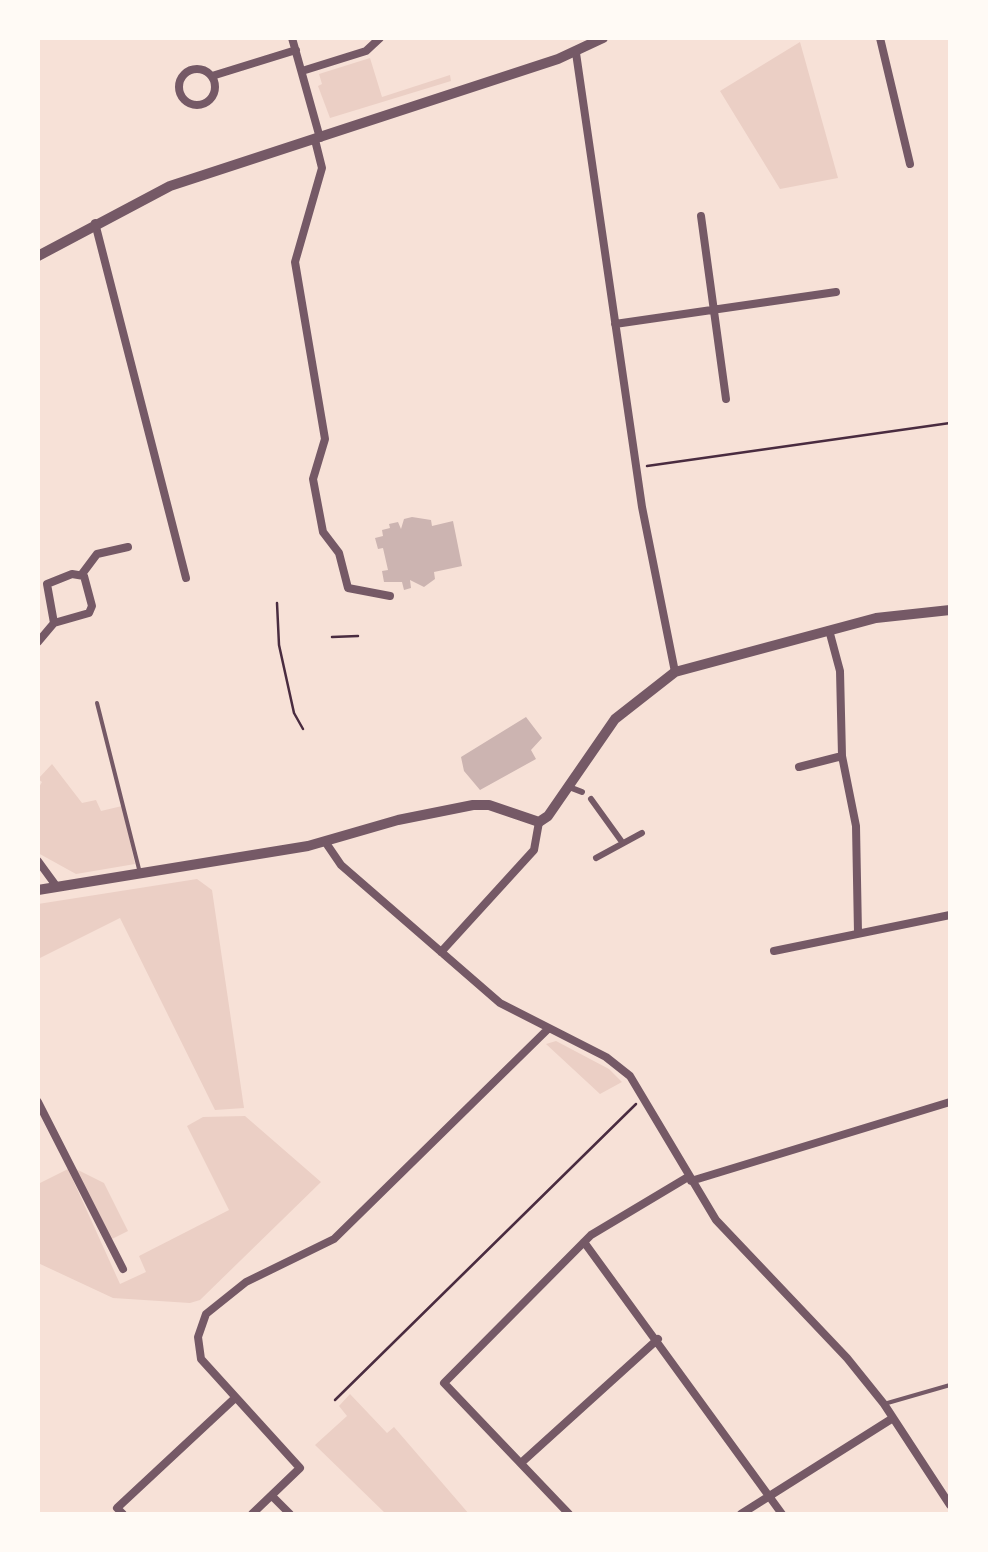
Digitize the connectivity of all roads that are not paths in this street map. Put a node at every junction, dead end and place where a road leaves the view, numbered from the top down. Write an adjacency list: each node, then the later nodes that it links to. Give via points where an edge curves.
1 (292, 38): 5 (street)
2 (380, 38): 7 (street, via 366,51)
3 (604, 38): 6 (street)
4 (880, 38): 10 (street)
5 (296, 50): 7 (street); 8 (street)
6 (576, 53): 9 (street); 16 (street)
7 (302, 71): 9 (street)
8 (212, 76): 8 (street, via 196,68 185,73 181,95 190,103 207,102 215,93)
9 (317, 139): 12 (street, via 170,186); 22 (street, via 320,174 295,262 326,445 313,478 322,532 339,553 348,588)
10 (910, 164)
11 (701, 216): 15 (street)
12 (95, 223): 13 (street); 20 (street)
13 (38, 256)
14 (836, 292): 15 (street)
15 (714, 310): 16 (street); 17 (street)
16 (615, 324): 27 (street)
17 (726, 399)
18 (128, 547): 19 (street, via 93,557)
19 (82, 574): 21 (street, via 54,578); 24 (street, via 91,610)
20 (186, 578)
21 (42, 594): 24 (street)
22 (390, 596)
23 (950, 610): 25 (street)
24 (54, 623): 26 (street)
25 (830, 630): 27 (street); 29 (street, via 841,680)
26 (38, 642)
27 (675, 672): 31 (street, via 622,712)
28 (97, 703): 40 (lane)
29 (842, 756): 30 (street); 44 (street, via 856,826)
30 (799, 767)
31 (568, 786): 32 (street); 34 (street)
32 (582, 792)
33 (592, 799): 36 (street)
34 (539, 822): 37 (street, via 489,806 464,806); 46 (street, via 534,850)
35 (642, 833): 36 (street)
36 (622, 842): 38 (street)
37 (326, 843): 40 (street); 46 (street, via 341,865)
38 (596, 858)
39 (38, 861): 41 (street)
40 (140, 873): 41 (street)
41 (57, 887): 42 (street)
42 (38, 890)
43 (950, 915): 44 (street)
44 (858, 932): 45 (street)
45 (774, 951)
46 (440, 952): 47 (street, via 507,1008)
47 (548, 1029): 50 (street, via 614,1062 644,1096); 55 (street, via 334,1238 246,1282 206,1314 200,1359)
48 (38, 1102): 52 (street)
49 (950, 1102): 50 (street)
50 (689, 1179): 51 (street); 56 (street, via 733,1242)
51 (584, 1242): 53 (street); 58 (street, via 444,1382)
52 (123, 1269)
53 (658, 1339): 58 (street); 59 (street)
54 (950, 1385): 56 (lane)
55 (234, 1399): 60 (street, via 300,1468); 62 (street, via 117,1508)
56 (884, 1404): 57 (street)
57 (893, 1418): 59 (street); 61 (street)
58 (522, 1464): 65 (street)
59 (769, 1493): 66 (street); 67 (street)
60 (272, 1496): 63 (street); 64 (street)
61 (950, 1505)
62 (124, 1514)
63 (252, 1514)
64 (290, 1514)
65 (570, 1514)
66 (741, 1514)
67 (782, 1514)

